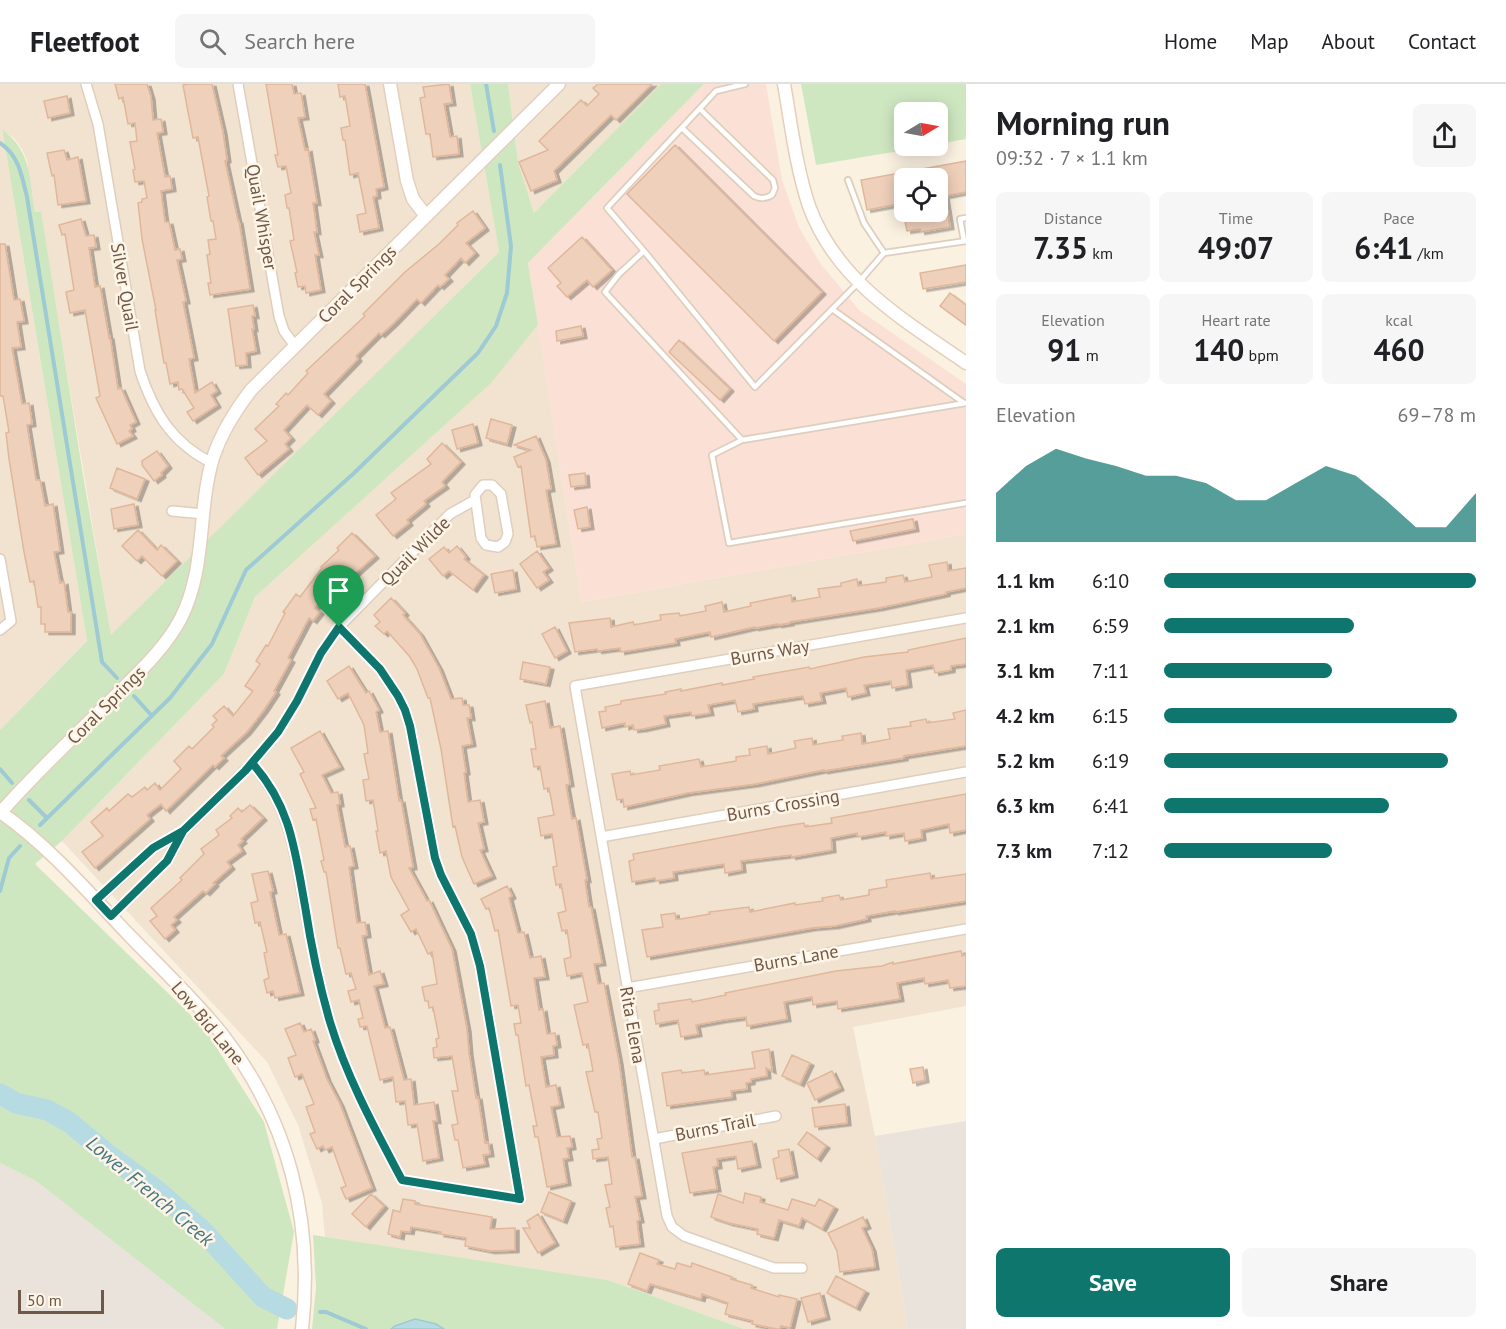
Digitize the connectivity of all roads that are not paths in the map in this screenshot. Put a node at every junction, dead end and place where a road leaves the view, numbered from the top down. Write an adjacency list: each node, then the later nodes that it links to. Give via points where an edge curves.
1 (86, 84): 21 (street, Silver Quail, via 98,124 140,371 153,404 172,433)
2 (238, 84): 17 (street, Quail Whisper, via 279,316)
3 (390, 84): 10 (street, via 407,182 413,199)
4 (559, 84): 10 (street, Coral Springs)
5 (745, 84): 7 (lane, via 716,91)
6 (784, 84): 15 (street, via 809,206 829,247)
7 (700, 109): 8 (lane); 8 (lane, via 773,180 772,195 753,196)
8 (682, 128): 13 (lane, via 607,208)
9 (848, 180): 14 (lane, via 864,223)
10 (426, 216): 17 (street, Coral Springs)
11 (966, 218): 12 (lane, via 960,219)
12 (965, 241): 14 (lane)
13 (644, 251): 16 (lane, via 755,387); 20 (lane, via 605,292)
14 (884, 253): 15 (lane)
15 (858, 283): 16 (lane); 18 (street)
16 (832, 309): 19 (lane)
17 (295, 346): 21 (street, Coral Springs, via 265,374 238,408)
18 (966, 363)
19 (966, 404): 20 (lane)
20 (742, 440): 23 (lane, via 712,455 729,543)
21 (212, 463): 25 (street, Coral Springs)
22 (475, 500): 22 (street, Quail Wilde, via 483,542 494,548 502,545 508,534 499,490 483,485 476,491); 28 (street, Quail Wilde, via 450,514)
23 (966, 503)
24 (172, 511): 25 (street)
25 (204, 514): 33 (street, Coral Springs, via 200,558 192,589 180,619 159,651)
26 (0, 559): 29 (street, via 11,621)
27 (966, 618): 30 (street, Burns Way)
28 (339, 627): 31 (street, Quail Wilde, via 288,717); 31 (street, via 390,682 410,726 435,858 471,934 480,966 520,1199 402,1180 360,1101 330,1023 290,828 278,798)
29 (0, 630)
30 (575, 686): 35 (street, Rita Elena)
31 (252, 763): 34 (street, Quail Wilde)
32 (966, 772): 35 (street, Burns Crossing)
33 (0, 812): 36 (street, Low Bid Lane)
34 (183, 831): 36 (street, Quail Wilde, via 153,848); 37 (street, Quail Wilde, via 167,861)
35 (601, 837): 39 (street, Rita Elena)
36 (96, 900): 37 (street, Low Bid Lane)
37 (111, 916): 43 (street, Low Bid Lane, via 221,1033 265,1101 281,1137 302,1215 306,1255)
38 (966, 928): 39 (street, Burns Lane)
39 (627, 988): 41 (street, Rita Elena)
40 (776, 1116): 41 (street, Burns Trail)
41 (654, 1139): 42 (street, Rita Elena, via 667,1216 676,1231 774,1268)
42 (802, 1268)
43 (302, 1329)

